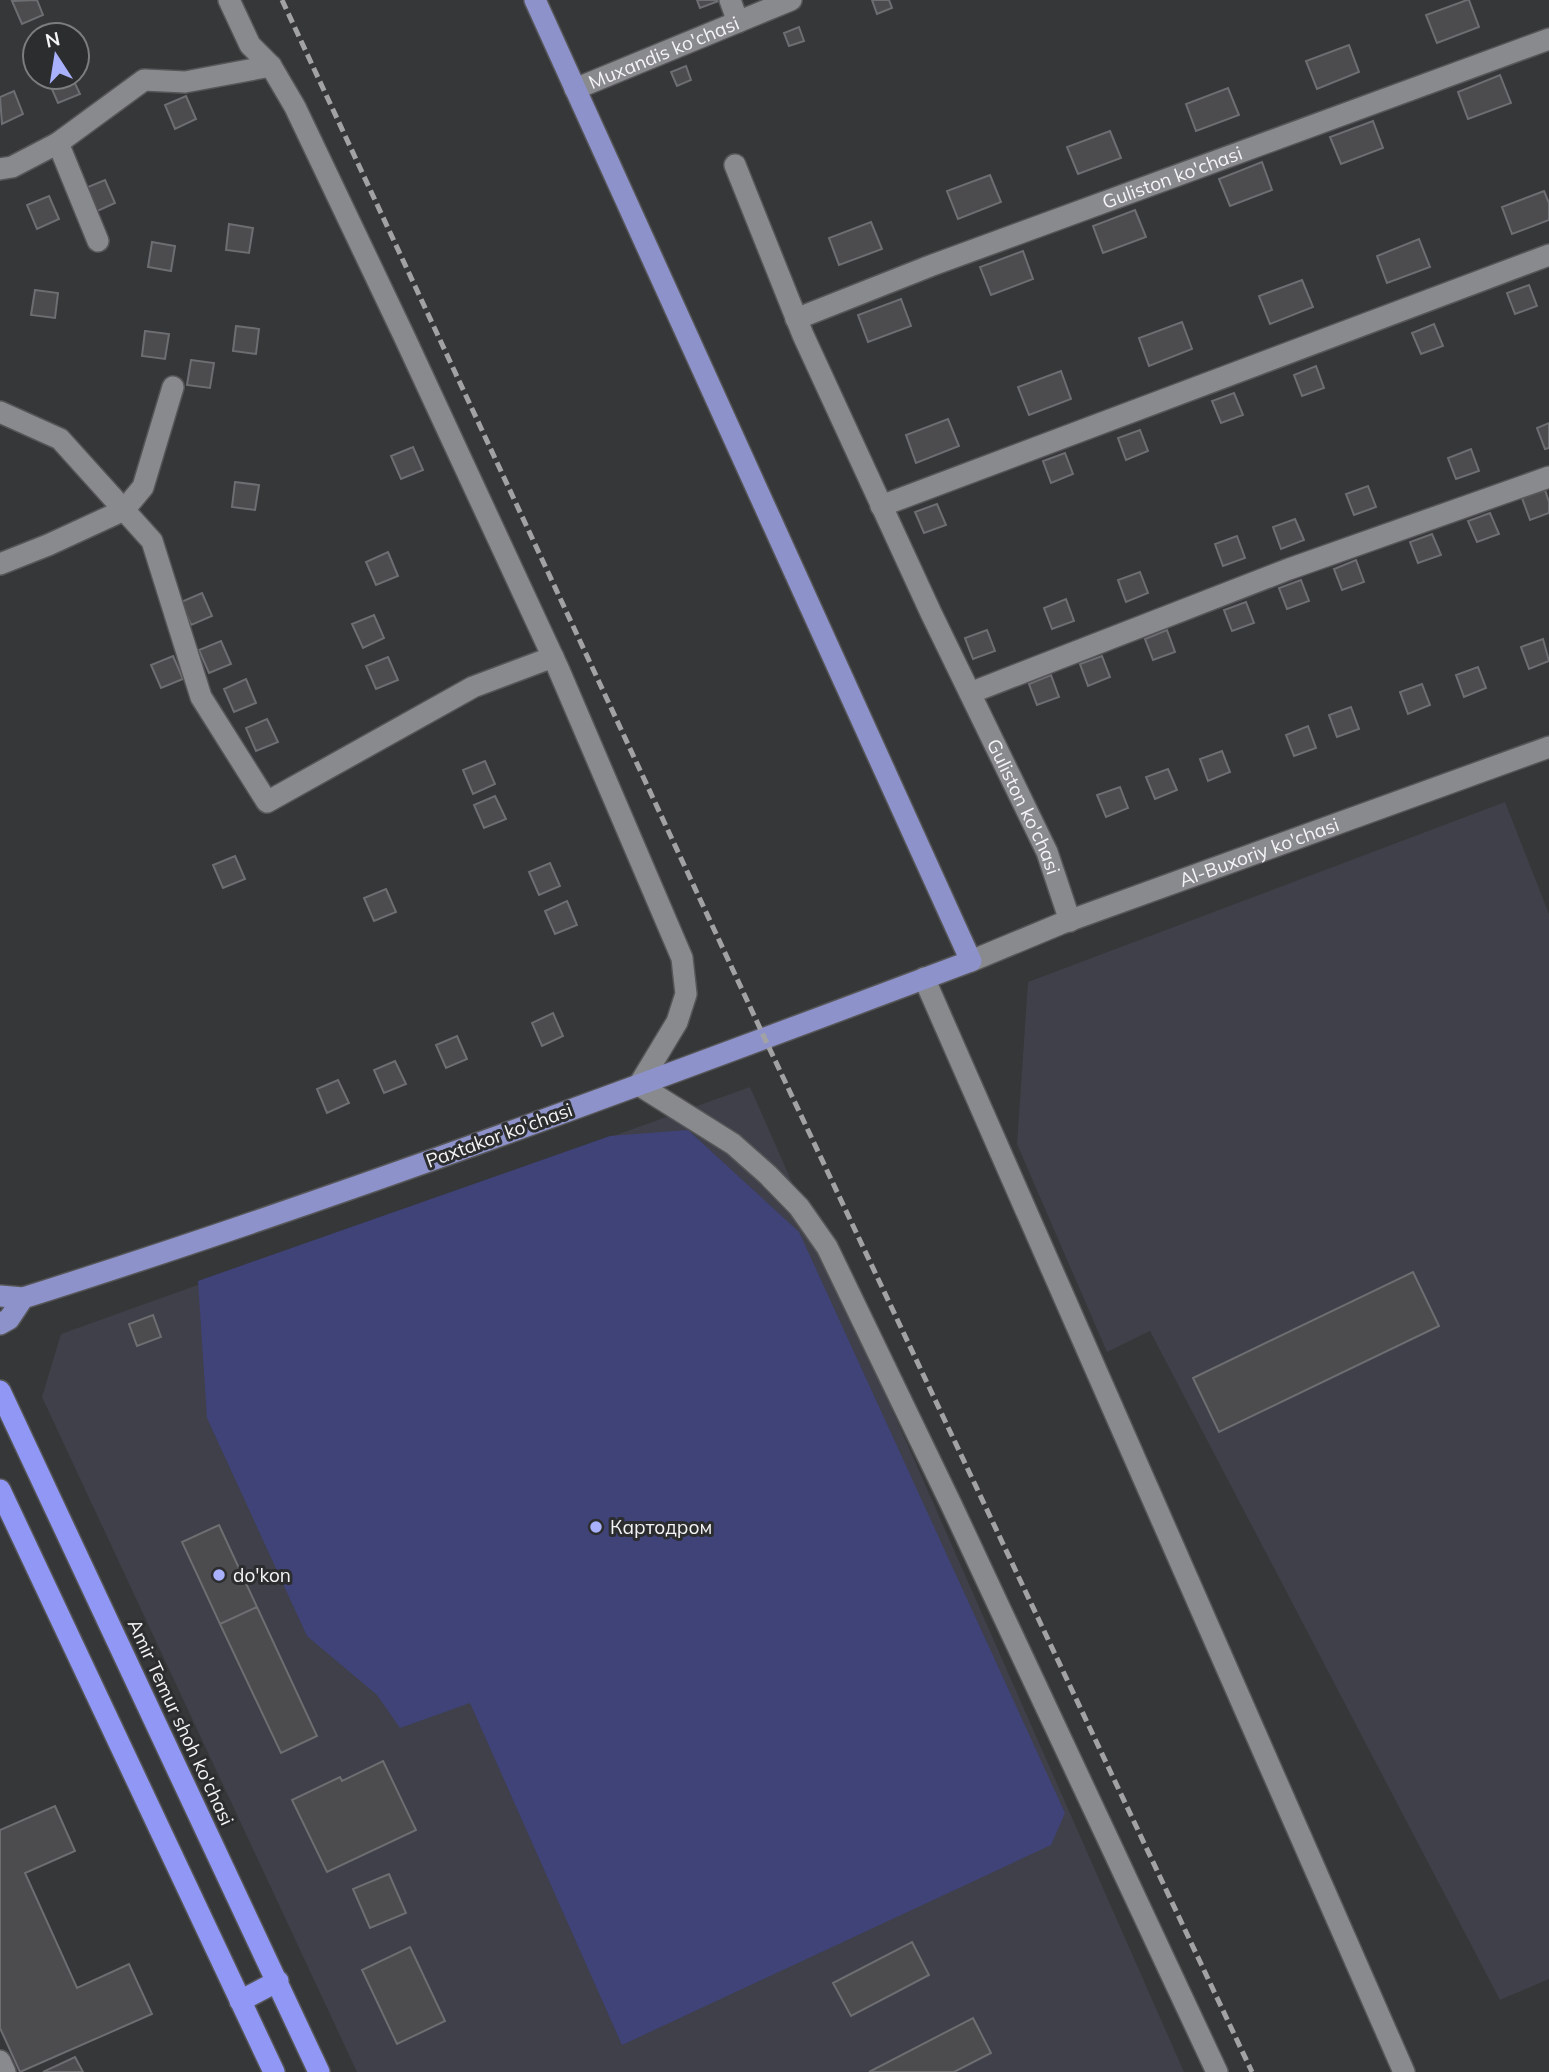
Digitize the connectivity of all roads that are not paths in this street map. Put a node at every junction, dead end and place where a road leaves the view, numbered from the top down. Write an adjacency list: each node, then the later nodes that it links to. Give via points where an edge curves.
1 (229, 0): 7 (street, via 250,45)
2 (535, 0): 8 (main road)
3 (730, 0): 5 (street)
4 (791, 0): 5 (street, Muxandis ko'chasi)
5 (738, 22): 8 (street, Muxandis ko'chasi)
6 (1549, 39): 14 (street, Guliston ko'chasi)
7 (271, 66): 9 (street, via 186,82 144,80); 21 (street, via 295,107)
8 (575, 89): 25 (main road)
9 (58, 143): 11 (street); 12 (street)
10 (735, 165): 14 (street, Guliston ko'chasi)
11 (0, 169)
12 (98, 241)
13 (1549, 255): 18 (street)
14 (796, 319): 18 (street, Guliston ko'chasi)
15 (173, 387): 19 (street, via 143,487)
16 (0, 412): 19 (street, via 60,439)
17 (1549, 477): 22 (street, via 1289,569)
18 (881, 506): 22 (street, Guliston ko'chasi)
19 (124, 510): 20 (street); 21 (street, via 152,541 201,697 267,802 473,687)
20 (0, 564)
21 (553, 657): 27 (street, via 681,958 686,994 677,1022)
22 (970, 693): 24 (street, Guliston ko'chasi, via 1047,852)
23 (1549, 747): 24 (street, Al-Buxoriy ko'chasi)
24 (1070, 921): 25 (street, Al-Buxoriy ko'chasi)
25 (971, 961): 26 (main road, Paxtakor ko'chasi)
26 (924, 978): 27 (main road, Paxtakor ko'chasi); 40 (street)
27 (639, 1085): 29 (main road, Paxtakor ko'chasi, via 192,1245); 39 (street, via 742,1152 800,1207 827,1247)
28 (0, 1296): 29 (main road, Paxtakor ko'chasi)
29 (23, 1298): 30 (main road)
30 (0, 1324)
31 (0, 1391): 33 (highway, Amir Temur shoh ko'chasi)
32 (0, 1490): 34 (highway)
33 (278, 1981): 34 (highway); 38 (highway, Amir Temur shoh ko'chasi)
34 (240, 2001): 37 (highway)
35 (0, 2062): 36 (street)
36 (5, 2072)
37 (274, 2072)
38 (319, 2072)
39 (1217, 2072)
40 (1404, 2072)

